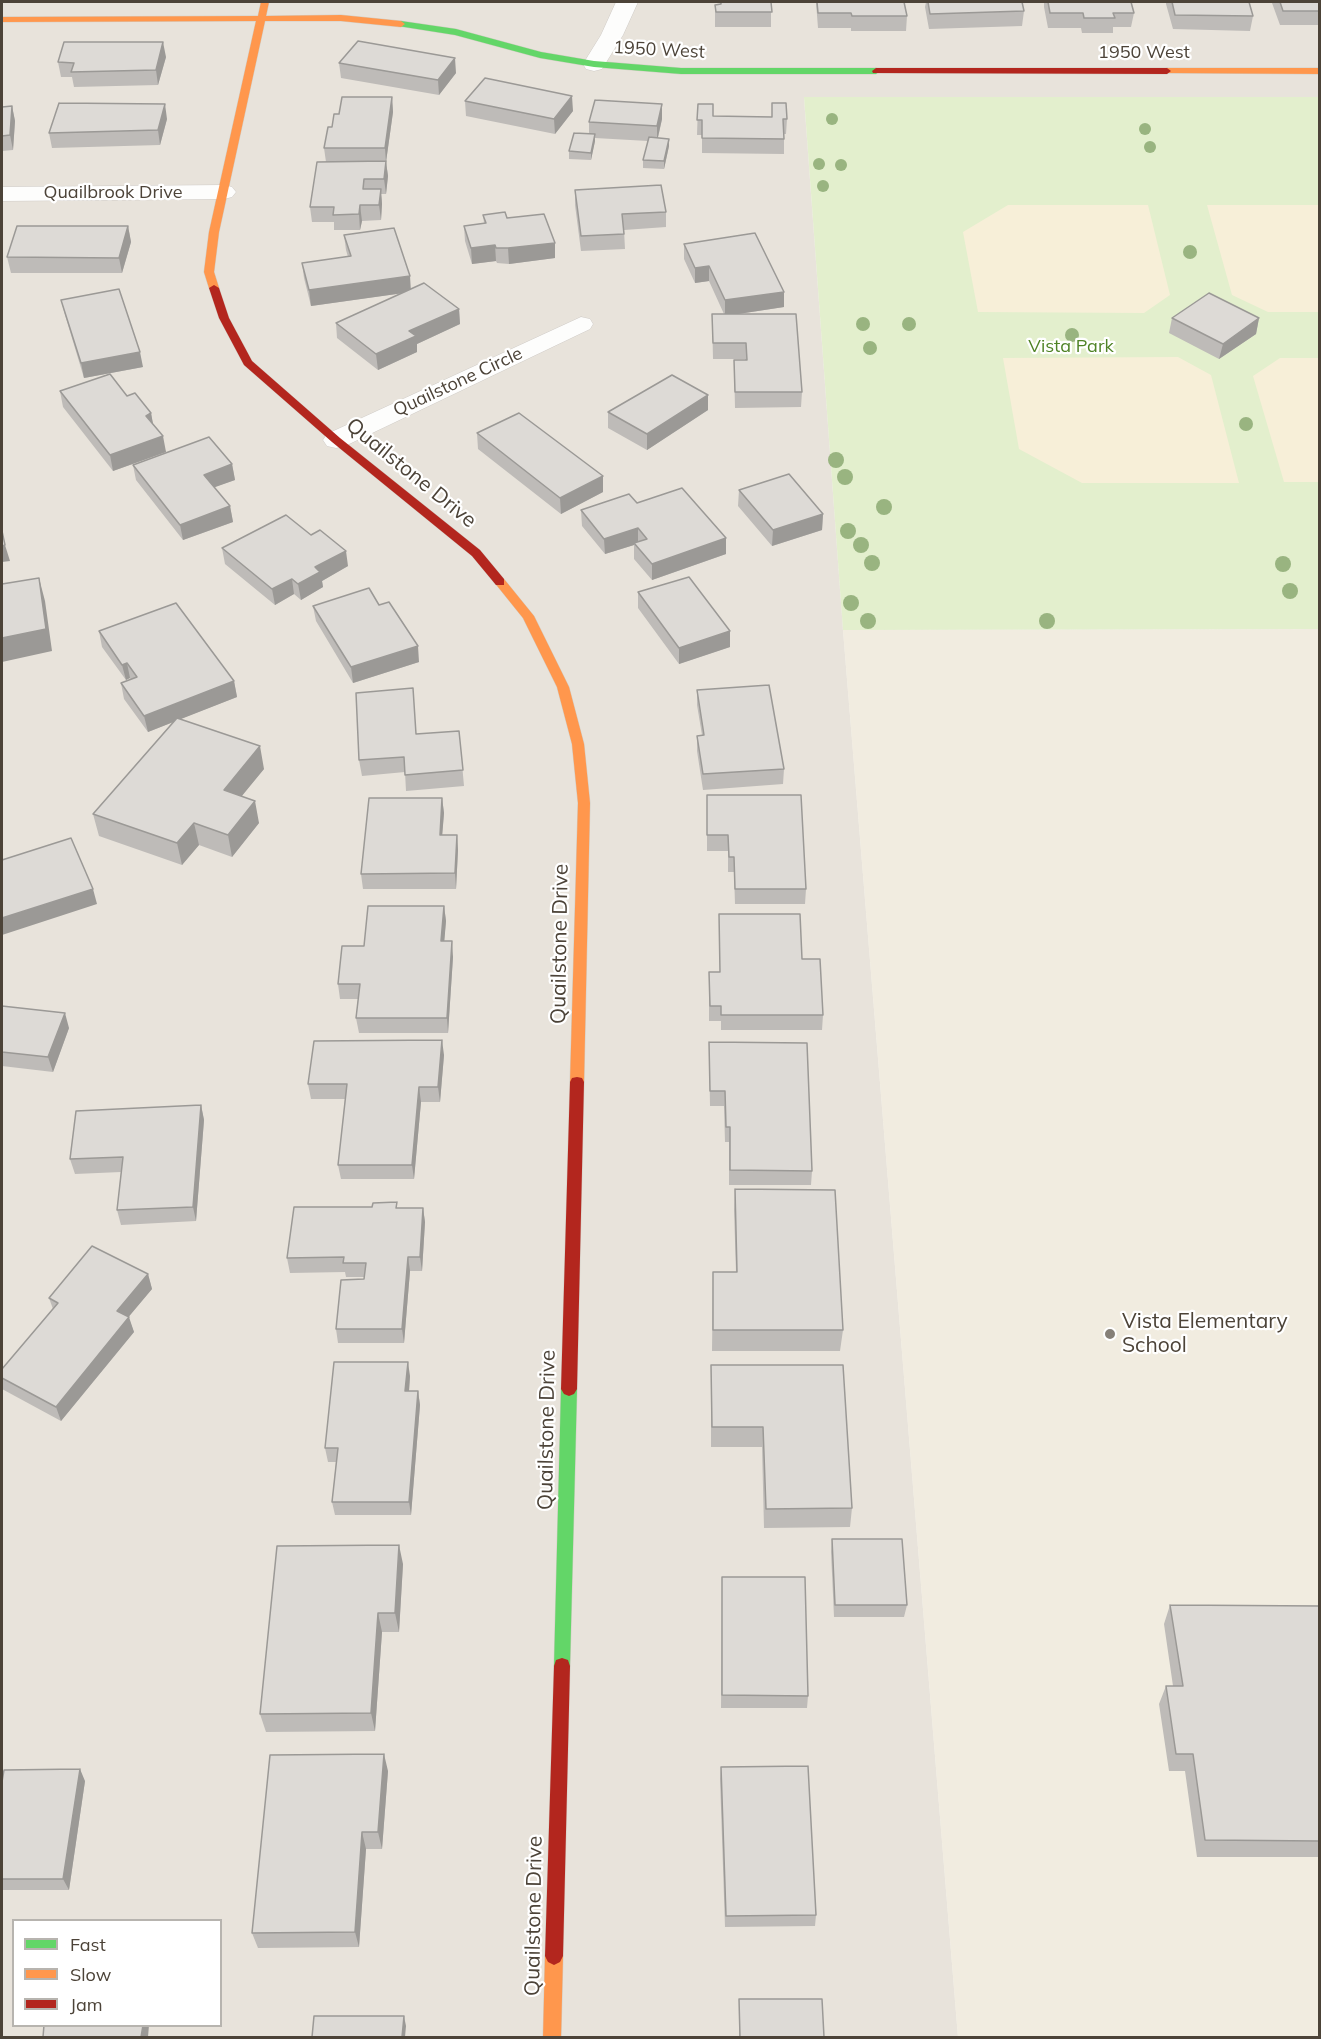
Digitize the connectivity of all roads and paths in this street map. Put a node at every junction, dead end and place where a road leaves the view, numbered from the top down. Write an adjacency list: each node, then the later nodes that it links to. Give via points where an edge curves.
1 (265, 2): 3 (street, Quailstone Drive)
2 (627, 2): 5 (street)
3 (261, 18): 4 (street, 1950 West); 5 (street, 1950 West, via 341,18 421,25 540,55); 7 (street, Quailstone Drive)
4 (2, 19)
5 (594, 64): 6 (street, 1950 West, via 681,71)
6 (1320, 71)
7 (224, 192): 8 (street, Quailbrook Drive); 10 (street, Quailstone Drive, via 209,272 224,318 248,363)
8 (2, 194)
9 (581, 324): 10 (street, Quailstone Circle)
10 (336, 440): 11 (street, Quailstone Drive, via 476,553 528,616 563,687 578,744 585,803)
11 (552, 2037)

